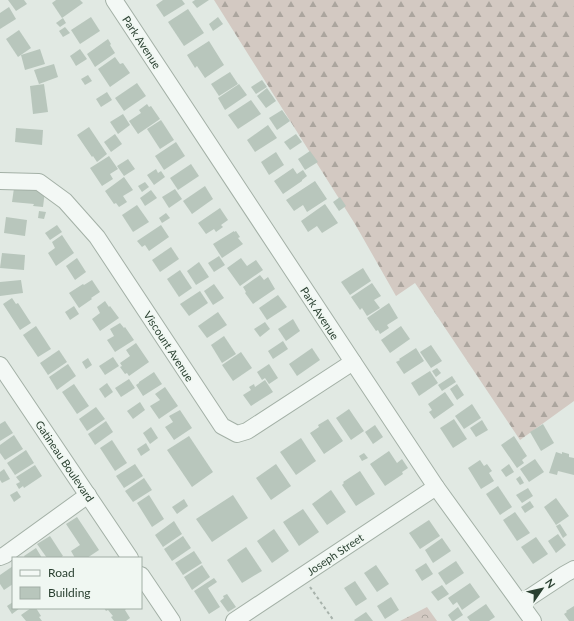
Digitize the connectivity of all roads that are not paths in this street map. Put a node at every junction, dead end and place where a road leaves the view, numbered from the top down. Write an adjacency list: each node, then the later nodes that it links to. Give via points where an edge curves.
1 (114, 0): 3 (street, Park Avenue)
2 (0, 181): 3 (street, Viscount Avenue, via 39,182 66,201 97,237 222,426 236,434 247,431)
3 (353, 362): 5 (street, Park Avenue)
4 (0, 365): 6 (street, Gatineau Boulevard)
5 (436, 486): 11 (street, Park Avenue); 13 (street, Joseph Street)
6 (88, 495): 7 (street); 8 (street, Gatineau Boulevard)
7 (0, 557)
8 (129, 557)
9 (574, 569): 11 (street)
10 (142, 576): 12 (street)
11 (521, 603): 14 (street, Park Avenue)
12 (172, 621)
13 (234, 621)
14 (533, 621)

